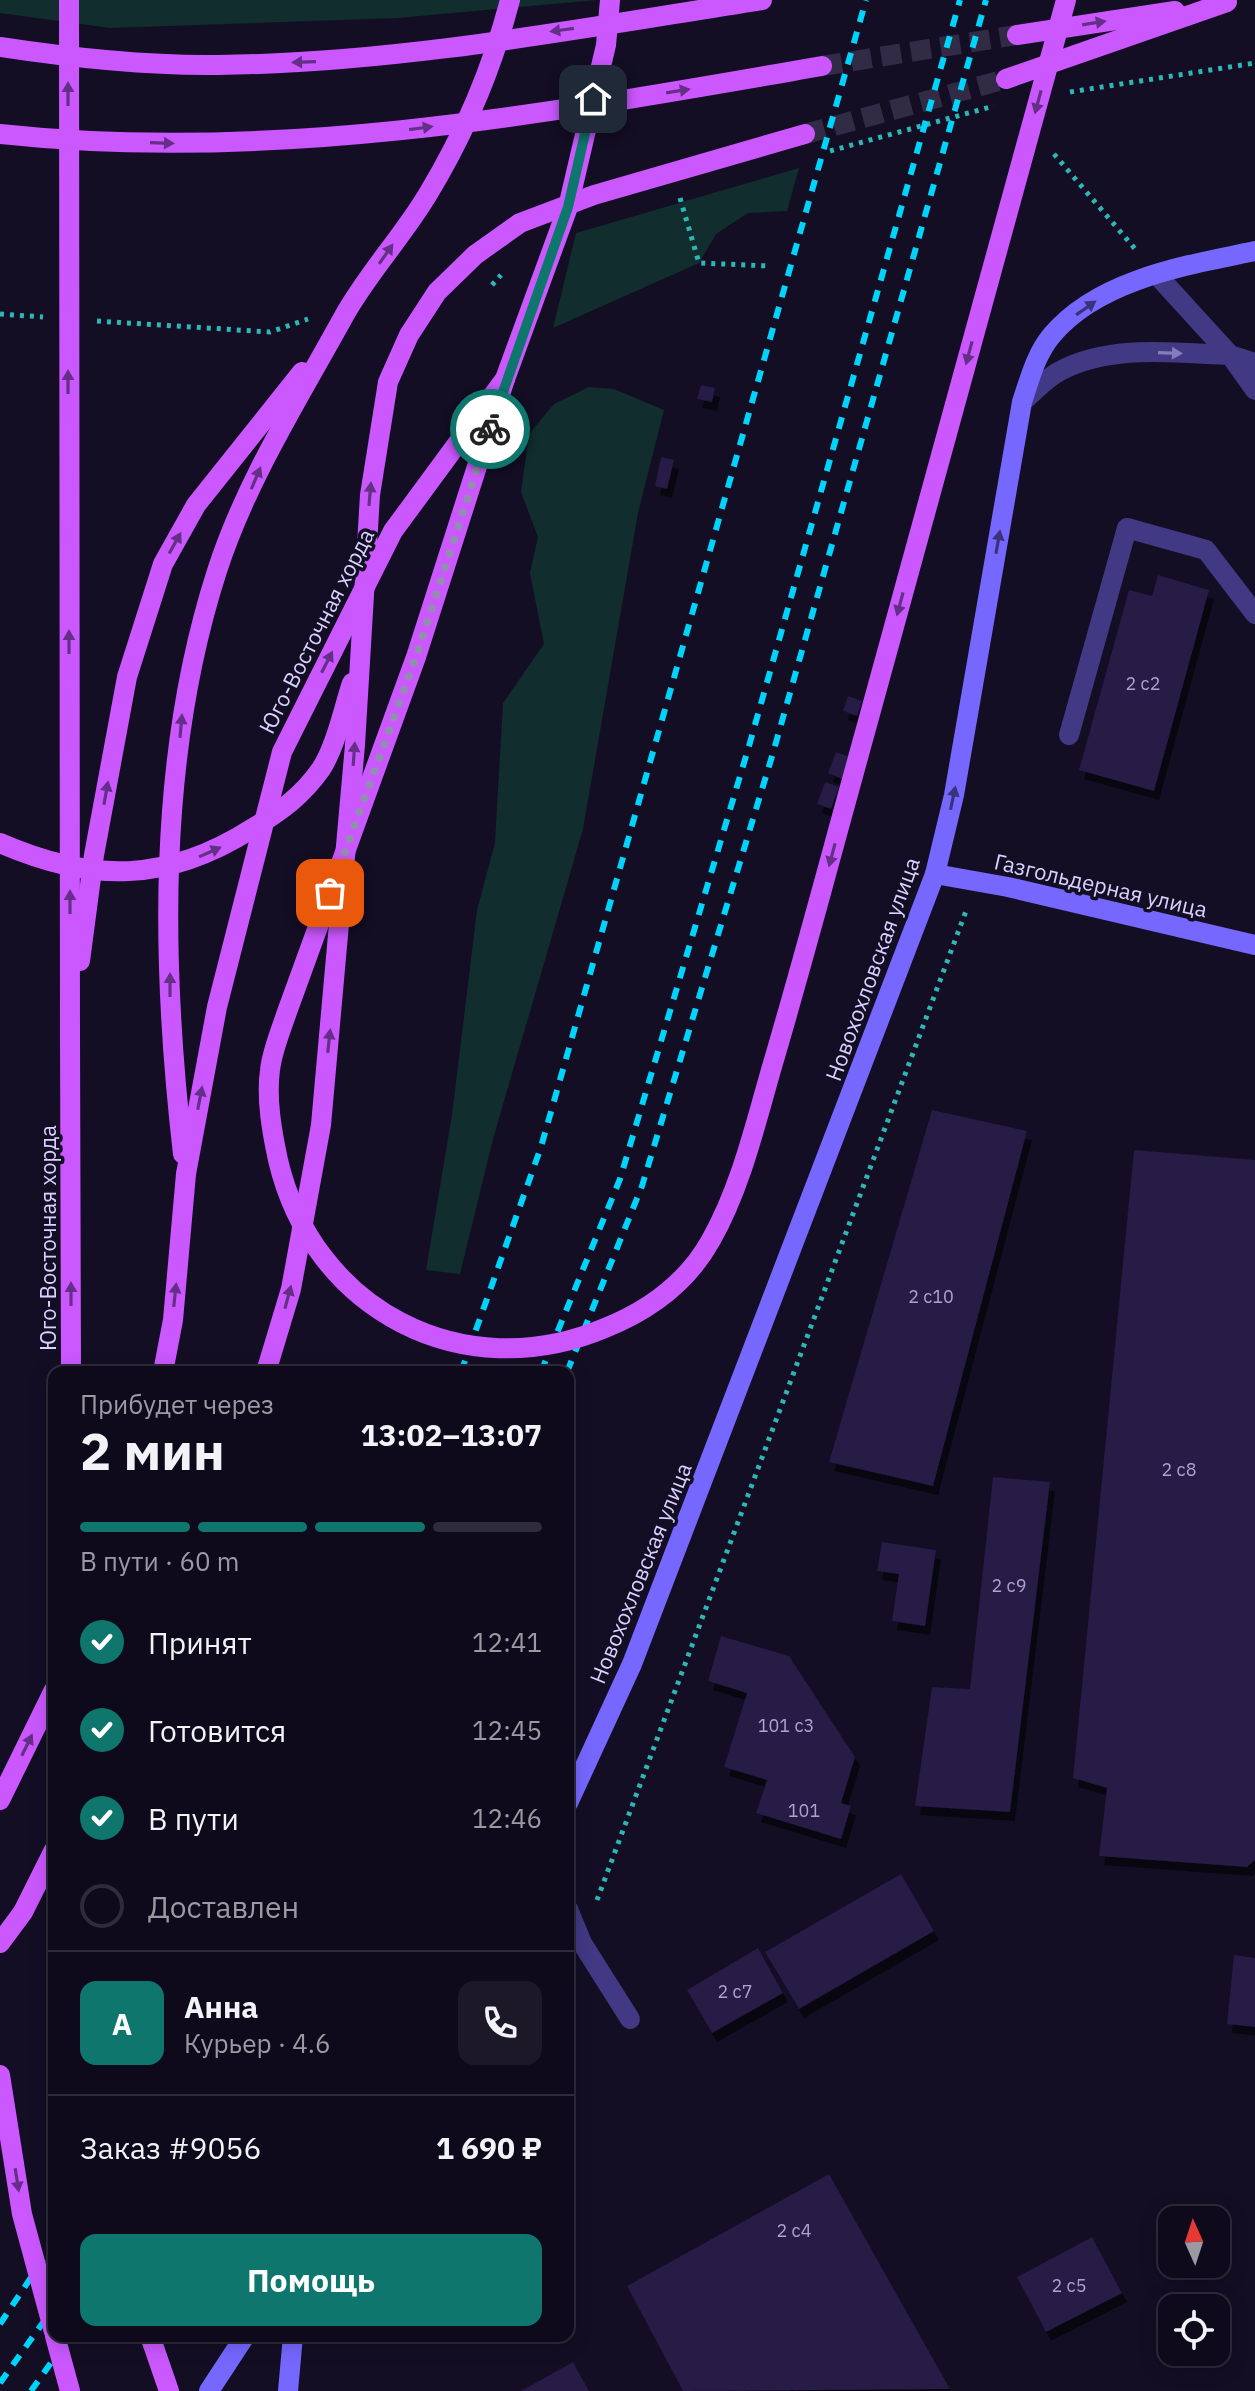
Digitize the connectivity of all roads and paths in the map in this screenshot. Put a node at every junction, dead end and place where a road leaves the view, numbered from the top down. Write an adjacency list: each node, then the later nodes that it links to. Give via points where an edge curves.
1 (69, 0): 37 (main road, Юго-Восточная хорда, one-way to 1, bridge)
2 (510, 0): 24 (main road, one-way to 2, bridge, via 428,195 491,68)
3 (610, 0): 27 (main road, Юго-Восточная хорда, bridge, via 606,45 568,207)
4 (762, 0): 8 (main road, one-way to 8, via 331,61 216,65 74,59)
5 (1066, 0): 27 (main road, one-way to 27, bridge, via 751,1141 713,1238 684,1281 633,1317 574,1342 514,1349 454,1345 400,1324 347,1287 311,1243 284,1186 271,1129 270,1070 416,657)
6 (1235, 1): 7 (main road, one-way to 6); 11 (main road)
7 (1017, 35)
8 (0, 47)
9 (1255, 63): 12 (path)
10 (822, 66): 13 (main road, one-way to 10, via 186,144 359,136)
11 (1006, 79)
12 (1055, 95)
13 (0, 134)
14 (805, 134): 31 (main road, one-way to 14, via 378,428 388,382 409,335 437,292 475,255 520,223 594,195)
15 (1049, 148): 19 (path)
16 (679, 195): 18 (path, via 699,263)
17 (1255, 251): 19 (street, Новохохловская улица)
18 (770, 266)
19 (1157, 275): 25 (lane); 29 (street, Новохохловская улица, one-way to 19, via 1036,361 1053,334 1088,305)
20 (0, 314): 21 (path)
21 (48, 317)
22 (314, 318): 23 (path, via 270,332)
23 (95, 321)
24 (336, 330): 37 (main road, one-way to 24, bridge, via 94,855 127,677 163,564 196,505); 38 (main road, one-way to 24, bridge, via 170,1042 171,833 184,693 217,569 264,459)
25 (1230, 355): 26 (lane); 28 (lane); 29 (lane, one-way to 25, via 1058,372 1095,356)
26 (1255, 363)
27 (505, 379): 38 (main road, Юго-Восточная хорда, one-way to 27, bridge, via 217,1007 282,752 393,531)
28 (1255, 390)
29 (1022, 402): 34 (street, Новохохловская улица, one-way to 29, via 954,795)
30 (1255, 614): 32 (lane, via 1206,550 1127,528)
31 (360, 661): 33 (main road, one-way to 31, bridge, via 37,859 95,873 183,865 230,843 297,800 323,766); 41 (main road, one-way to 31, via 291,1289 321,1125)
32 (1069, 735)
33 (0, 843)
34 (935, 874): 36 (street, Газгольдерная улица); 43 (street, Новохохловская улица, via 632,1664)
35 (966, 911): 48 (path)
36 (1255, 945)
37 (70, 1036): 39 (main road, Юго-Восточная хорда, one-way to 37)
38 (186, 1174): 40 (main road, Юго-Восточная хорда, one-way to 38)
39 (71, 1366)
40 (164, 1366)
41 (268, 1366)
42 (48, 1702): 44 (main road, one-way to 42)
43 (574, 1790)
44 (0, 1800)
45 (48, 1862): 47 (main road)
46 (574, 1924): 48 (lane)
47 (0, 1943)
48 (582, 1943): 49 (lane)
49 (630, 2019)
50 (0, 2075): 51 (main road, one-way to 51, bridge, via 22,2214)
51 (48, 2312)
52 (56, 2342): 56 (main road, bridge)
53 (152, 2342): 57 (main road)
54 (241, 2342): 58 (street)
55 (292, 2342): 59 (street)
56 (70, 2391)
57 (169, 2391)
58 (209, 2391)
59 (288, 2391)

